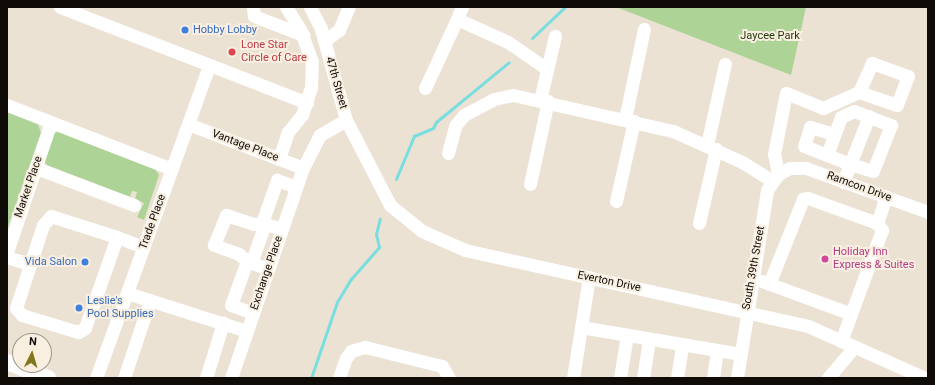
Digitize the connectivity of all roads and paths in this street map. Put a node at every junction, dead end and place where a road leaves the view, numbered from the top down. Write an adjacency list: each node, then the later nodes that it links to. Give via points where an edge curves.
1 (60, 7): 13 (street)
2 (253, 7): 9 (street, via 254,16)
3 (286, 7): 9 (street)
4 (310, 7): 11 (street, 47th Street)
5 (349, 7): 11 (street, via 337,34)
6 (462, 7): 7 (street)
7 (457, 19): 14 (street, via 508,42); 15 (street)
8 (644, 29): 22 (street)
9 (303, 35): 18 (street, via 312,62)
10 (555, 36): 14 (street)
11 (324, 41): 21 (street, 47th Street)
12 (725, 64): 26 (street)
13 (209, 66): 18 (street); 24 (street, Trade Place)
14 (547, 70): 17 (street)
15 (425, 88)
16 (859, 92): 34 (street, via 823,108 786,93 774,154)
17 (544, 101): 22 (street); 27 (street, via 522,96 504,96 464,115 455,126); 36 (street)
18 (307, 103): 29 (street, via 302,115 288,132)
19 (7, 105): 23 (street)
20 (869, 116): 25 (street, via 854,111 841,117); 30 (street); 30 (street, via 891,125 873,171)
21 (346, 120): 32 (street, 47th Street, via 320,135); 53 (street, Everton Drive, via 390,205 422,231 465,250)
22 (629, 120): 26 (street, via 673,131); 39 (street)
23 (51, 122): 31 (street, Market Place); 33 (street)
24 (188, 124): 29 (street, Vantage Place); 33 (street, Trade Place)
25 (834, 134): 28 (street); 28 (street, via 810,127 804,146)
26 (711, 147): 34 (street); 44 (street)
27 (448, 153)
28 (827, 155): 30 (street)
29 (279, 158): 32 (street, Vantage Place)
30 (850, 164): 35 (street)
31 (36, 168): 40 (street); 48 (street, Market Place)
32 (303, 168): 37 (street, Exchange Place)
33 (172, 169): 47 (street, Trade Place)
34 (775, 178): 35 (street, Ramcon Drive, via 790,168 806,168); 54 (street, South 39th Street, via 767,190)
35 (844, 182): 38 (street, Ramcon Drive)
36 (530, 184)
37 (296, 187): 42 (street, via 277,180); 45 (street, Exchange Place)
38 (886, 197): 41 (street, Ramcon Drive); 43 (street)
39 (616, 201)
40 (134, 205)
41 (928, 212)
42 (263, 223): 45 (street); 50 (street); 50 (street, via 254,224 226,215 214,245 239,254)
43 (877, 223): 55 (street, via 808,198 803,199); 60 (street, via 882,230)
44 (699, 224)
45 (282, 229): 52 (street, Exchange Place)
46 (117, 237): 47 (street); 51 (street, via 51,216 45,219); 51 (street, via 85,328 78,332 18,311 16,304)
47 (144, 246): 56 (street, Trade Place)
48 (7, 252)
49 (7, 257): 51 (street)
50 (249, 262): 52 (street); 59 (street, via 232,305)
51 (28, 264)
52 (268, 269): 59 (street, Exchange Place)
53 (589, 277): 58 (street, Everton Drive); 62 (street)
54 (752, 278): 55 (street); 58 (street, South 39th Street)
55 (769, 284): 60 (street)
56 (127, 293): 57 (street); 73 (street, Trade Place)
57 (150, 300): 61 (street); 74 (street)
58 (747, 311): 66 (street, Everton Drive, via 808,326); 70 (street, South 39th Street)
59 (253, 313): 63 (street, Exchange Place)
60 (851, 314): 66 (street)
61 (223, 323): 63 (street); 75 (street)
62 (581, 327): 64 (street); 79 (street)
63 (247, 331): 76 (street, Exchange Place)
64 (627, 335): 65 (street); 80 (street)
65 (649, 339): 67 (street); 81 (street)
66 (840, 341): 68 (street, Everton Drive)
67 (682, 345): 69 (street); 82 (street)
68 (854, 347): 85 (street); 86 (street, Everton Drive)
69 (717, 351): 70 (street); 83 (street)
70 (741, 354): 84 (street, South 39th Street)
71 (7, 362): 72 (main road)
72 (48, 378)
73 (96, 378)
74 (124, 378)
75 (206, 378)
76 (231, 378)
77 (339, 378): 78 (street, via 351,351 365,347 442,366)
78 (449, 378)
79 (573, 378)
80 (620, 378)
81 (643, 378)
82 (677, 378)
83 (713, 378)
84 (736, 378)
85 (828, 378)
86 (925, 378)

